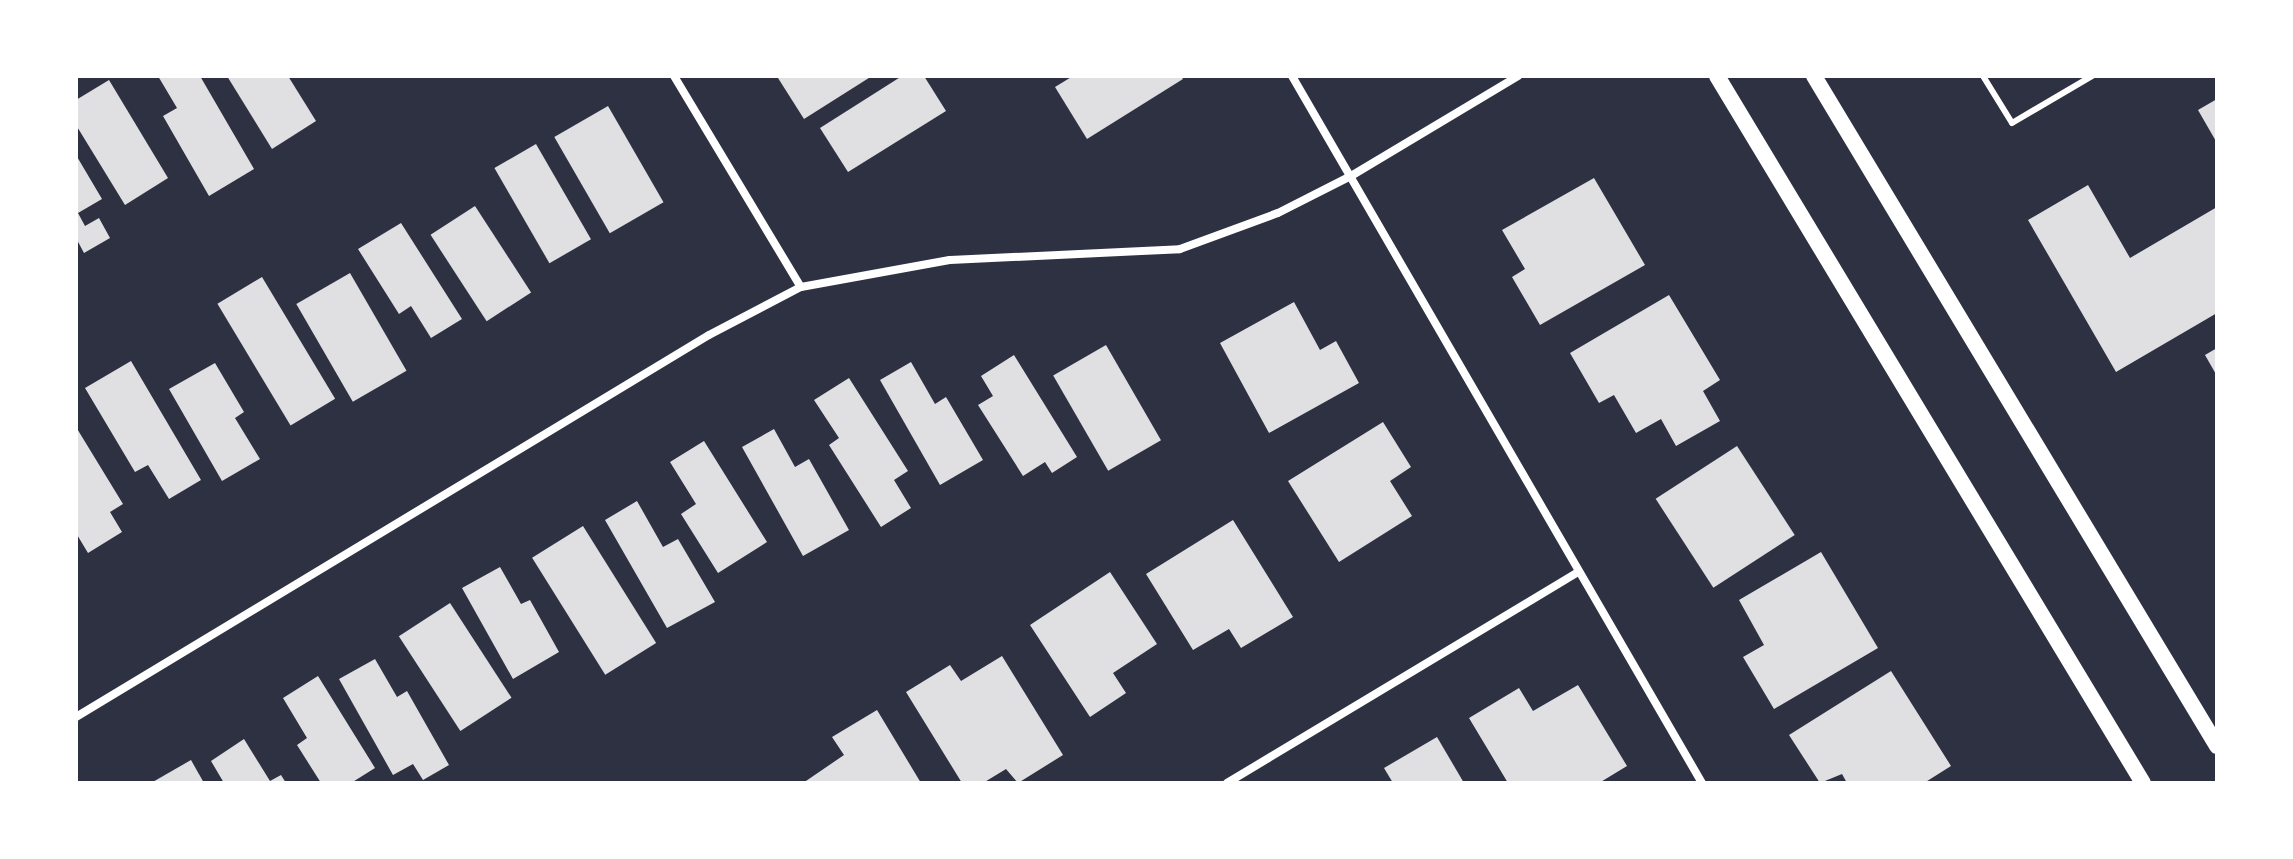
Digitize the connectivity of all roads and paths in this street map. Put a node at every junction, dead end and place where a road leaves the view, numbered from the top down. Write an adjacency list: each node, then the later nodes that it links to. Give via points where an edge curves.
1 (674, 76): 9 (street)
2 (1292, 76): 8 (street)
3 (1518, 76): 8 (street)
4 (1717, 76): 15 (main road)
5 (1814, 76): 12 (main road)
6 (1983, 76): 7 (lane, via 2012,123)
7 (2092, 76)
8 (1351, 176): 9 (street, via 1278,213 1180,249 950,260); 10 (street)
9 (801, 287): 11 (street, via 709,335)
10 (1576, 573): 13 (street); 14 (street)
11 (76, 717)
12 (2217, 746)
13 (1227, 783)
14 (1702, 783)
15 (2143, 783)

